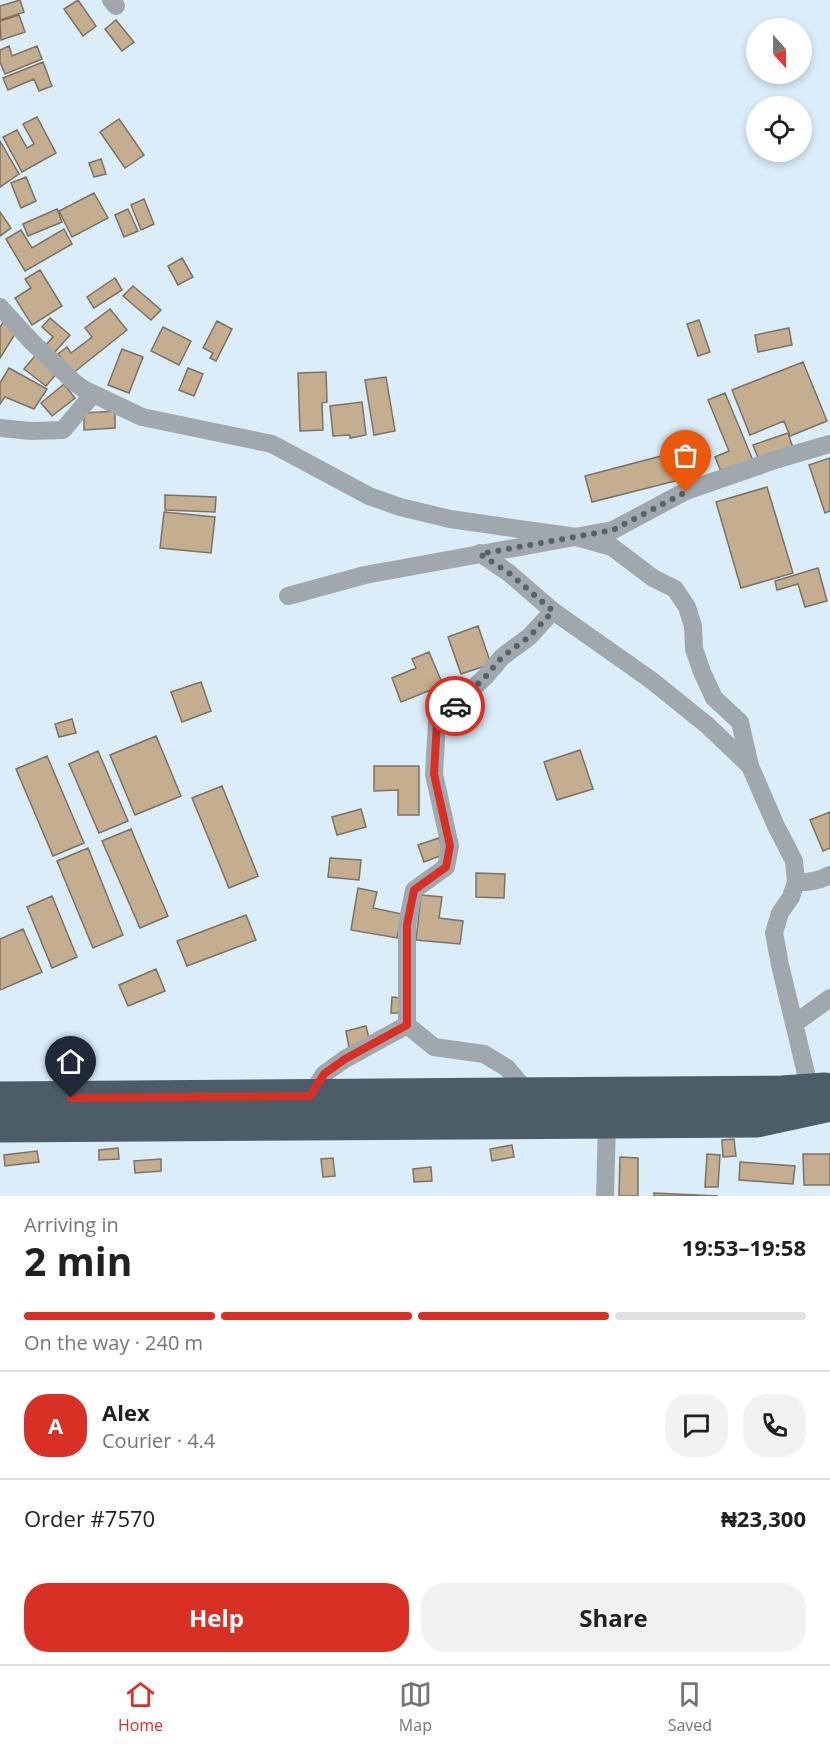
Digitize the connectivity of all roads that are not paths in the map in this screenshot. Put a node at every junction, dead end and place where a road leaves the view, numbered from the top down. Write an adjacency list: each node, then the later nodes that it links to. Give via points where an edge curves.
1 (0, 307): 2 (street, via 58,369)
2 (93, 394): 3 (street, via 63,430); 5 (street, via 142,417 272,444 369,496 400,507 450,519)
3 (0, 428)
4 (830, 444): 5 (street, via 686,492 613,530)
5 (576, 537): 6 (street); 9 (street, via 612,547 675,590 687,608 694,649 714,698 740,722)
6 (480, 554): 7 (street, via 364,575); 8 (street)
7 (288, 596)
8 (553, 611): 9 (street, via 651,680); 14 (street, via 437,722 434,774 450,846 446,867 414,890 407,925)
9 (750, 766): 11 (street, via 794,861)
10 (828, 880): 11 (street)
11 (796, 882): 13 (street, via 774,933)
12 (830, 998): 13 (street)
13 (794, 1024): 16 (street)
14 (407, 1025): 15 (street, via 435,1047 484,1054 507,1068); 17 (street, via 324,1074)
15 (529, 1094): 16 (highway); 17 (highway)
16 (823, 1095): 19 (highway, via 757,1121)
17 (310, 1096): 18 (highway)
18 (0, 1098)
19 (607, 1123): 20 (highway); 21 (street)
20 (0, 1126)
21 (605, 1196)

